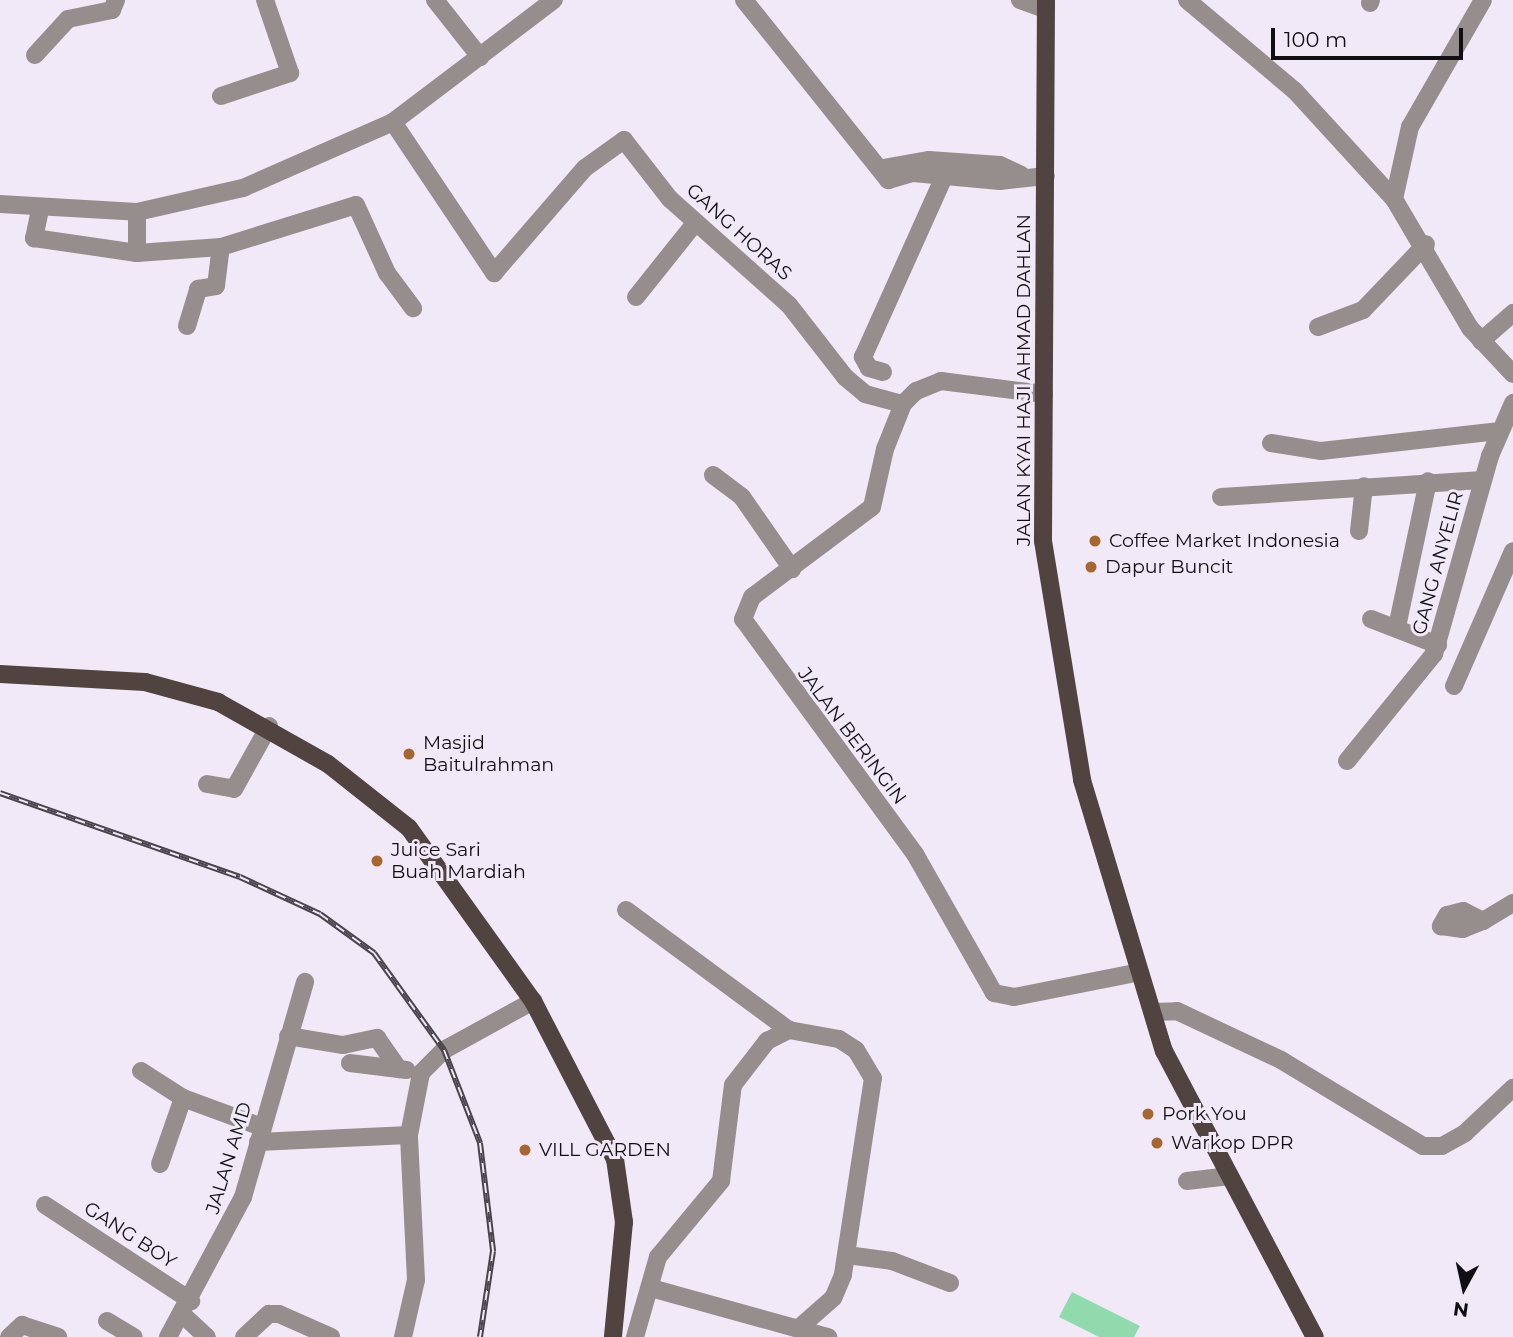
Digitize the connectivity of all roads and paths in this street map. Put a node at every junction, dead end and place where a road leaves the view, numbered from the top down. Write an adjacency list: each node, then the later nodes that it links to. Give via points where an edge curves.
1 (116, 0): 10 (street, via 112,10 68,19)
2 (265, 0): 12 (street, via 290,73)
3 (435, 0): 11 (street)
4 (554, 0): 11 (street)
5 (744, 0): 14 (street, via 883,168 888,180)
6 (1020, 0): 9 (street)
7 (1187, 0): 16 (street, via 1295,91)
8 (1482, 0): 16 (street, via 1410,127)
9 (1046, 4): 15 (main road, JALAN KYAI HAJI AHMAD DAHLAN)
10 (35, 55)
11 (480, 57): 13 (street)
12 (221, 96)
13 (393, 122): 19 (street, via 243,188); 20 (street, GANG HORAS, via 494,273 585,168 622,138)
14 (947, 169): 15 (street, via 1000,181 1021,175); 30 (street, via 863,356 869,368)
15 (1046, 176): 32 (main road, JALAN KYAI HAJI AHMAD DAHLAN)
16 (1394, 199): 21 (street)
17 (0, 204): 18 (street)
18 (40, 210): 19 (street); 23 (street, via 34,238)
19 (138, 212): 23 (street)
20 (695, 223): 24 (street); 34 (street, GANG HORAS, via 789,305 852,384)
21 (1426, 244): 28 (street, via 1363,310); 29 (street)
22 (221, 247): 23 (street); 25 (street, via 356,205 387,272); 27 (street, via 216,286 198,289)
23 (137, 253)
24 (636, 296)
25 (413, 308)
26 (1513, 313): 29 (street)
27 (187, 326)
28 (1318, 327)
29 (1481, 341): 31 (street)
30 (883, 372)
31 (1513, 374)
32 (1044, 394): 34 (street, via 941,381); 56 (main road, JALAN KYAI HAJI AHMAD DAHLAN, via 1042,508 1050,598 1089,812)
33 (1513, 403): 35 (street, GANG ANYELIR)
34 (903, 404): 44 (street, JALAN BERINGIN, via 872,506)
35 (1498, 431): 36 (street, via 1321,451); 38 (street, GANG ANYELIR)
36 (1271, 443)
37 (713, 475): 44 (street, via 742,497)
38 (1482, 480): 39 (street); 47 (street, GANG ANYELIR)
39 (1428, 481): 40 (street); 46 (street)
40 (1364, 486): 41 (street); 42 (street)
41 (1221, 497)
42 (1360, 531)
43 (1513, 551): 49 (street)
44 (792, 569): 56 (street, JALAN BERINGIN, via 745,606 747,628 915,854 994,993 1014,997)
45 (1371, 619): 46 (street)
46 (1397, 628): 47 (street)
47 (1438, 645): 51 (street, GANG ANYELIR)
48 (0, 674): 50 (main road, via 145,682 207,698)
49 (1454, 686)
50 (269, 726): 52 (street, via 234,789); 58 (main road, via 410,828)
51 (1347, 761)
52 (207, 784)
53 (1513, 903): 55 (street)
54 (626, 910): 60 (street)
55 (1483, 921)
56 (1140, 972): 59 (main road, JALAN KYAI HAJI AHMAD DAHLAN)
57 (305, 982): 61 (street, JALAN AMD)
58 (533, 1001): 65 (street, via 444,1050); 88 (main road, via 603,1128 622,1180 623,1246)
59 (1153, 1012): 66 (street, via 1177,1011 1281,1060 1402,1136 1433,1148 1465,1133); 71 (main road, JALAN KYAI HAJI AHMAD DAHLAN, via 1176,1079)
60 (789, 1030): 74 (street, via 839,1039 856,1050 873,1078); 76 (street, via 766,1041 733,1085 721,1181 658,1257)
61 (288, 1035): 63 (street, via 343,1045 377,1038); 68 (street, JALAN AMD)
62 (350, 1063): 63 (street)
63 (399, 1069): 65 (street)
64 (141, 1071): 67 (street)
65 (421, 1073): 69 (street)
66 (1513, 1088)
67 (183, 1098): 68 (street); 70 (street)
68 (260, 1135): 69 (street); 77 (street, JALAN AMD, via 243,1197)
69 (409, 1135): 87 (street, via 416,1280)
70 (160, 1164)
71 (1230, 1176): 72 (street); 91 (main road, JALAN KYAI HAJI AHMAD DAHLAN)
72 (1186, 1181)
73 (45, 1205): 77 (street, GANG BOY)
74 (847, 1255): 75 (street, via 901,1264); 79 (street, via 833,1298)
75 (950, 1283)
76 (651, 1288): 79 (street); 89 (street)
77 (186, 1308): 83 (street, JALAN AMD); 84 (street, GANG BOY)
78 (107, 1321): 82 (street)
79 (799, 1328): 90 (street)
80 (9, 1337): 81 (street, via 22,1325)
81 (58, 1337)
82 (134, 1337)
83 (168, 1337)
84 (207, 1337)
85 (244, 1337): 86 (street, via 269,1314 279,1314)
86 (331, 1337)
87 (403, 1337)
88 (613, 1337)
89 (635, 1337)
90 (828, 1337)
91 (1315, 1337)

